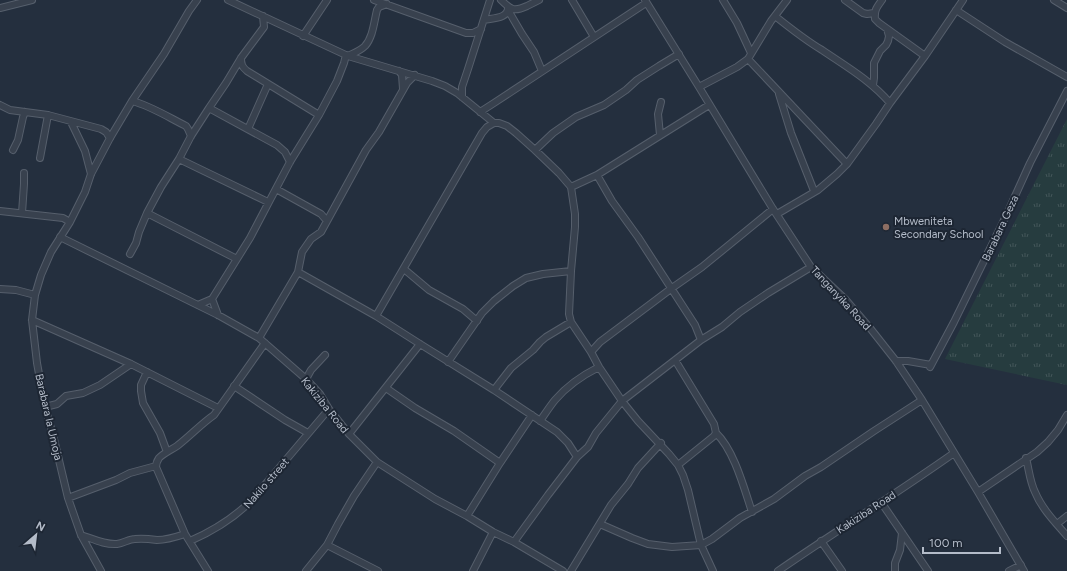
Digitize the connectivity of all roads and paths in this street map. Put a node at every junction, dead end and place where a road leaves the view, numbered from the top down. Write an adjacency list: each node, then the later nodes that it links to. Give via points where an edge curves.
1 (32, 0): 18 (street)
2 (197, 0): 50 (street, Barabara la Umoja)
3 (228, 0): 23 (street)
4 (327, 0): 31 (street)
5 (374, 0): 17 (street)
6 (490, 0): 25 (street)
7 (501, 0): 20 (street)
8 (539, 0): 20 (street, via 519,10)
9 (572, 0): 32 (street)
10 (723, 0): 36 (street)
11 (787, 0): 24 (street)
12 (845, 0): 22 (street, via 863,13)
13 (882, 0): 22 (street)
14 (963, 0): 21 (street)
15 (1054, 0): 19 (street)
16 (646, 1): 32 (street); 34 (street, Tanganyika Road)
17 (387, 2): 30 (street); 35 (street, via 377,10 371,35 364,47)
18 (0, 8)
19 (1067, 8)
20 (508, 9): 25 (street, via 506,14); 40 (street, via 534,52)
21 (956, 10): 37 (street); 42 (street, via 1005,42)
22 (874, 13): 29 (street, via 879,24)
23 (263, 16): 26 (street); 27 (street)
24 (775, 16): 36 (street); 44 (street)
25 (484, 20): 28 (street)
26 (273, 21): 27 (street); 31 (street)
27 (264, 27): 38 (street)
28 (481, 29): 30 (street, via 473,34); 33 (street)
29 (887, 29): 37 (street); 44 (street, via 888,41 874,63)
30 (466, 33): 33 (street)
31 (303, 36): 35 (street)
32 (594, 38): 40 (street)
33 (475, 47): 49 (street, via 462,87)
34 (679, 54): 45 (street, Tanganyika Road); 67 (street, via 636,80 604,105 576,118 553,133)
35 (347, 56): 39 (street); 59 (street)
36 (750, 56): 45 (street, via 737,67); 47 (street)
37 (925, 56): 52 (street)
38 (241, 58): 43 (street, via 243,68); 55 (street)
39 (399, 71): 41 (street); 46 (street, via 402,75)
40 (542, 71): 57 (street)
41 (415, 75): 46 (street); 49 (street, via 445,86)
42 (1067, 77)
43 (268, 84): 59 (street); 62 (street)
44 (873, 85): 52 (street)
45 (699, 87): 54 (street, Tanganyika Road)
46 (403, 89): 84 (street)
47 (778, 91): 71 (street); 77 (street)
48 (1067, 91): 110 (street, Barabara Geza, via 931,366)
49 (462, 97): 57 (street)
50 (132, 101): 64 (street, via 186,126); 65 (street, Barabara la Umoja)
51 (661, 102): 63 (street, via 658,114)
52 (890, 103): 71 (street)
53 (0, 105): 56 (street, via 10,110)
54 (709, 105): 63 (street); 79 (street, Tanganyika Road)
55 (208, 108): 62 (street); 64 (street)
56 (25, 112): 58 (street); 66 (street)
57 (480, 112): 61 (street)
58 (48, 115): 60 (street); 68 (street)
59 (319, 115): 70 (street)
60 (71, 122): 65 (street, via 101,129); 73 (street, via 85,151)
61 (494, 123): 67 (street, via 507,126); 90 (street, via 482,133)
62 (248, 129): 70 (street, via 285,152)
63 (660, 135): 74 (street)
64 (191, 136): 69 (street)
65 (110, 138): 73 (street, Barabara la Umoja)
66 (13, 150)
67 (534, 150): 75 (street)
68 (40, 158)
69 (179, 160): 78 (street); 82 (street)
70 (290, 162): 76 (street)
71 (847, 164): 77 (street, via 826,184)
72 (24, 173): 81 (street)
73 (91, 174): 85 (street, Barabara la Umoja)
74 (597, 174): 75 (street); 93 (street, via 612,201)
75 (571, 187): 91 (street, via 576,227)
76 (276, 188): 78 (street); 84 (street, via 321,214)
77 (814, 191): 83 (street)
78 (268, 202): 88 (street)
79 (773, 209): 83 (street, Tanganyika Road); 93 (street)
80 (0, 211): 81 (street)
81 (22, 213): 85 (street, via 63,218)
82 (147, 213): 87 (street); 88 (street)
83 (777, 214): 89 (street, Tanganyika Road)
84 (327, 221): 92 (street, via 321,232 311,239 302,252)
85 (70, 222): 86 (street, Barabara la Umoja)
86 (60, 237): 95 (street, Barabara la Umoja, via 41,275); 97 (street, Kakiziba Road)
87 (130, 254)
88 (237, 259): 96 (street)
89 (811, 267): 104 (street); 110 (street, Tanganyika Road, via 846,300)
90 (404, 269): 99 (street); 101 (street, via 429,290 463,309)
91 (571, 271): 101 (street, via 526,278 494,301); 102 (street)
92 (298, 272): 99 (street); 103 (street)
93 (672, 288): 104 (street, via 695,325); 107 (street, via 600,342)
94 (0, 289): 95 (street)
95 (35, 295): 100 (street, Barabara la Umoja)
96 (212, 299): 97 (street); 98 (street)
97 (198, 305): 98 (street, Kakiziba Road)
98 (218, 315): 103 (street, Kakiziba Road)
99 (376, 316): 106 (street)
100 (32, 320): 112 (street); 121 (street, Barabara la Umoja)
101 (477, 321): 111 (street)
102 (570, 322): 107 (street); 118 (street, via 540,342 511,368)
103 (260, 338): 105 (street, Kakiziba Road)
104 (701, 340): 109 (street)
105 (265, 343): 115 (street, Kakiziba Road); 116 (street)
106 (420, 344): 111 (street); 117 (street)
107 (592, 352): 113 (street)
108 (325, 356): 115 (street)
109 (675, 360): 120 (street); 127 (street, via 714,424)
110 (896, 361): 119 (street, Tanganyika Road)
111 (448, 362): 118 (street)
112 (131, 364): 114 (street); 121 (street, via 100,385 83,393 66,396 57,404)
113 (599, 367): 120 (street); 126 (street, via 569,386)
114 (147, 372): 122 (street); 131 (street, via 141,386 143,403 160,433)
115 (306, 379): 123 (street, Kakiziba Road)
116 (234, 386): 122 (street); 128 (street)
117 (386, 388): 129 (street); 136 (street)
118 (494, 390): 124 (street)
119 (922, 400): 132 (street, Tanganyika Road); 142 (street)
120 (622, 401): 130 (street); 133 (street, via 588,447)
121 (45, 407): 140 (street, Barabara la Umoja)
122 (218, 408): 131 (street, via 214,415)
123 (329, 409): 128 (street, Nakilo street); 129 (street, Kakiziba Road)
124 (532, 415): 126 (street); 136 (street)
125 (1067, 415): 134 (street, via 1048,442)
126 (540, 421): 133 (street, via 557,432)
127 (716, 432): 137 (street); 142 (street, via 733,459)
128 (308, 433): 152 (street, Nakilo street, via 240,512)
129 (349, 434): 135 (street, Kakiziba Road)
130 (661, 443): 137 (street); 145 (street, via 638,468)
131 (166, 452): 138 (street, via 156,462)
132 (954, 453): 139 (street, Tanganyika Road); 141 (street, Kakiziba Road)
133 (577, 457): 154 (street)
134 (1026, 458): 139 (street); 146 (street, via 1035,493)
135 (377, 462): 143 (street, Kakiziba Road, via 434,499); 155 (street, via 354,496)
136 (500, 463): 143 (street)
137 (678, 465): 156 (street, via 688,490)
138 (156, 466): 140 (street, via 130,473); 150 (street)
139 (978, 492): 157 (street, Tanganyika Road)
140 (68, 498): 149 (street, Barabara la Umoja)
141 (881, 502): 148 (street); 153 (street, Kakiziba Road)
142 (752, 512): 156 (street)
143 (467, 516): 147 (street, Kakiziba Road)
144 (1067, 516): 146 (street)
145 (600, 524): 156 (street, via 648,544 672,547); 164 (street)
146 (1057, 524): 151 (street)
147 (493, 532): 154 (street, Kakiziba Road); 162 (street)
148 (902, 533): 168 (street); 169 (street)
149 (81, 534): 150 (street, via 105,543 118,544 131,539 158,540); 158 (street, Barabara la Umoja)
150 (185, 534): 152 (street)
151 (1067, 536)
152 (190, 541): 159 (street)
153 (821, 541): 166 (street, Kakiziba Road); 167 (street)
154 (514, 542): 163 (street, Kakiziba Road)
155 (327, 545): 160 (street); 161 (street)
156 (701, 545): 165 (street)
157 (1021, 565): 170 (street); 171 (street, Tanganyika Road)
158 (101, 571)
159 (208, 571)
160 (306, 571)
161 (378, 571)
162 (472, 571)
163 (563, 571)
164 (571, 571)
165 (713, 571)
166 (778, 571)
167 (842, 571)
168 (894, 571)
169 (928, 571)
170 (1009, 571)
171 (1024, 571)

